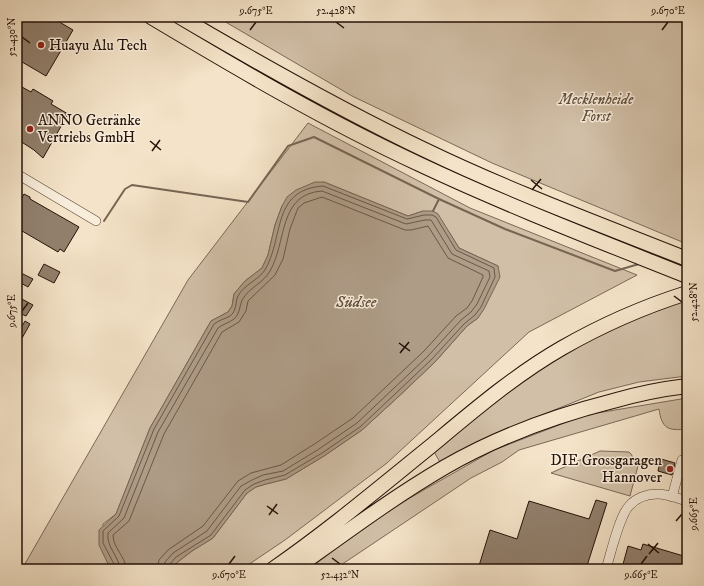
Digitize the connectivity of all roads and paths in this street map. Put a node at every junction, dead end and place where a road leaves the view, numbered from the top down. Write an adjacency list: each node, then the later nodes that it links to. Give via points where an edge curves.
1 (151, 17): 6 (highway, via 336,123 418,164 503,202)
2 (180, 17): 5 (highway, via 342,108 425,150 508,188)
3 (18, 176): 4 (street)
4 (96, 220)
5 (687, 259)
6 (687, 276)
7 (687, 293): 12 (highway, via 633,312 561,348 471,412 363,501)
8 (687, 386): 13 (highway, via 639,394 590,407 553,418 498,440 445,467 371,514)
9 (682, 460): 10 (street)
10 (672, 497): 11 (street); 14 (street, via 656,494 645,496 629,506 622,518)
11 (687, 501)
12 (273, 569)
13 (295, 569)
14 (606, 569)

